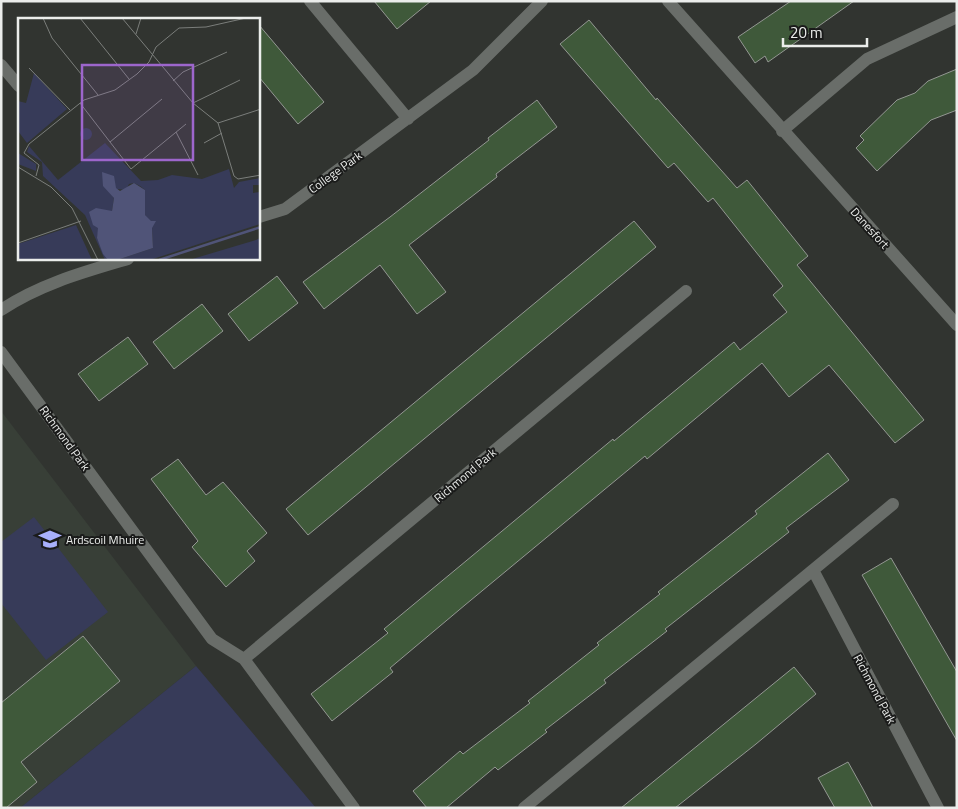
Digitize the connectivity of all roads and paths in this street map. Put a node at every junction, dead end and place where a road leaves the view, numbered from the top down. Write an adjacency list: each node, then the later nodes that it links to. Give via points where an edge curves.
1 (310, 1): 7 (street)
2 (542, 1): 7 (street, College Park, via 473,70)
3 (668, 1): 8 (street, Danesfort)
4 (957, 17): 8 (street, via 867,59)
5 (1, 65): 6 (street)
6 (18, 85)
7 (408, 119): 9 (street, College Park, via 285,208)
8 (782, 131): 13 (street, Danesfort)
9 (260, 217)
10 (125, 260): 12 (street, via 58,280)
11 (686, 291): 17 (street, Richmond Park)
12 (1, 310)
13 (957, 325)
14 (1, 352): 17 (street, Richmond Park, via 212,639)
15 (893, 504): 16 (street)
16 (812, 570): 19 (street); 20 (street, Richmond Park)
17 (244, 659): 18 (street, Richmond Park)
18 (354, 808)
19 (524, 808)
20 (938, 808)

